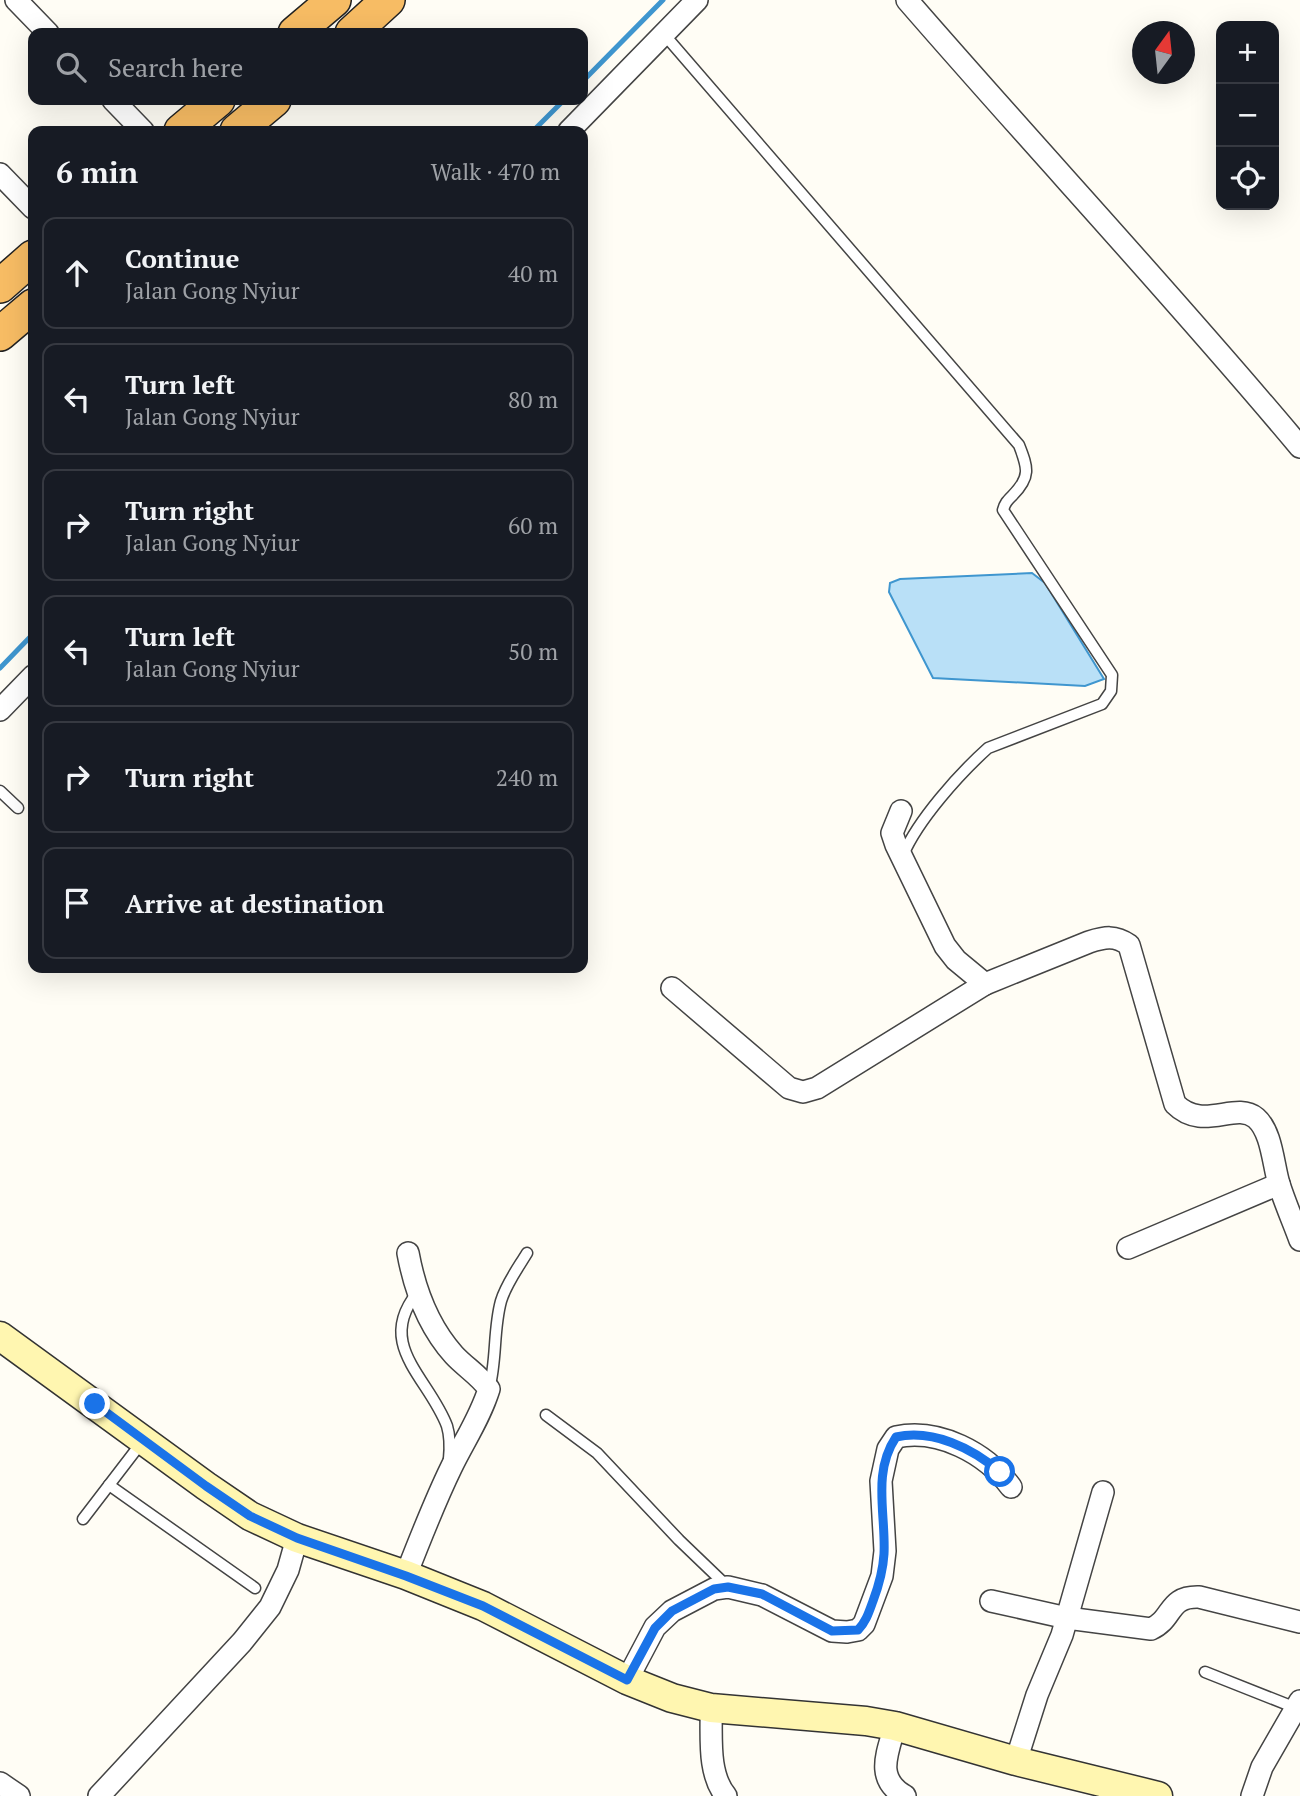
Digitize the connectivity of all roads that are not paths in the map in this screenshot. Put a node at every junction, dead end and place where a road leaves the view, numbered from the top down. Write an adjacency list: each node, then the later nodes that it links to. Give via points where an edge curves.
1 (16, 0): 6 (street)
2 (334, 0): 7 (highway)
3 (388, 0): 8 (highway)
4 (697, 0): 9 (street)
5 (907, 0): 23 (street)
6 (43, 28)
7 (301, 28)
8 (357, 28)
9 (663, 33): 16 (street); 29 (lane, via 1019,445 1027,474 1003,510 1112,676 1111,691 1102,704 988,748 917,829)
10 (118, 105): 13 (street)
11 (212, 105): 14 (highway)
12 (268, 105): 15 (highway)
13 (138, 126)
14 (187, 126)
15 (243, 126)
16 (574, 126)
17 (0, 174): 18 (street)
18 (28, 203)
19 (28, 261): 20 (highway)
20 (0, 286)
21 (28, 310): 22 (highway)
22 (0, 334)
23 (1300, 447)
24 (28, 681): 25 (street)
25 (0, 710)
26 (0, 791): 27 (lane)
27 (19, 808)
28 (901, 811): 29 (street, via 892,833)
29 (902, 858): 30 (street, via 945,946)
30 (985, 984): 31 (street, via 817,1088 803,1092 789,1087); 32 (street, via 1107,937 1129,945 1175,1104 1185,1114 1197,1117 1254,1116 1264,1127)
31 (672, 988)
32 (1279, 1184): 33 (street); 34 (street)
33 (1300, 1238)
34 (1128, 1248)
35 (408, 1253): 37 (street)
36 (527, 1253): 39 (lane, via 501,1300)
37 (417, 1293): 39 (street, via 441,1340); 42 (lane, via 402,1316 401,1343 447,1427)
38 (0, 1336): 41 (main road)
39 (489, 1389): 42 (street, via 477,1423)
40 (546, 1416): 49 (lane, via 597,1453)
41 (144, 1440): 43 (lane); 47 (main road, via 250,1516)
42 (449, 1472): 48 (street)
43 (109, 1485): 46 (lane); 50 (lane)
44 (1011, 1487): 49 (street, via 1000,1472 968,1449 924,1436 896,1437 888,1449 881,1481 882,1576 858,1630 832,1631 762,1594)
45 (1103, 1492): 52 (street)
46 (83, 1519)
47 (297, 1538): 48 (main road); 62 (street, via 270,1607)
48 (406, 1576): 55 (main road, via 483,1606)
49 (728, 1587): 55 (street, via 714,1589 672,1611 655,1628)
50 (255, 1588)
51 (991, 1601): 52 (street)
52 (1067, 1618): 53 (street, via 1151,1629 1160,1625 1178,1601 1199,1597); 59 (street)
53 (1300, 1622)
54 (1205, 1672): 56 (lane)
55 (627, 1680): 57 (main road)
56 (1298, 1705): 66 (street, via 1262,1767)
57 (711, 1708): 58 (main road); 63 (street, via 713,1763)
58 (895, 1726): 59 (main road); 64 (street, via 885,1771 892,1788)
59 (1016, 1761): 65 (main road)
60 (0, 1783): 61 (street)
61 (19, 1796)
62 (99, 1796)
63 (726, 1796)
64 (905, 1796)
65 (1158, 1796)
66 (1252, 1796)

